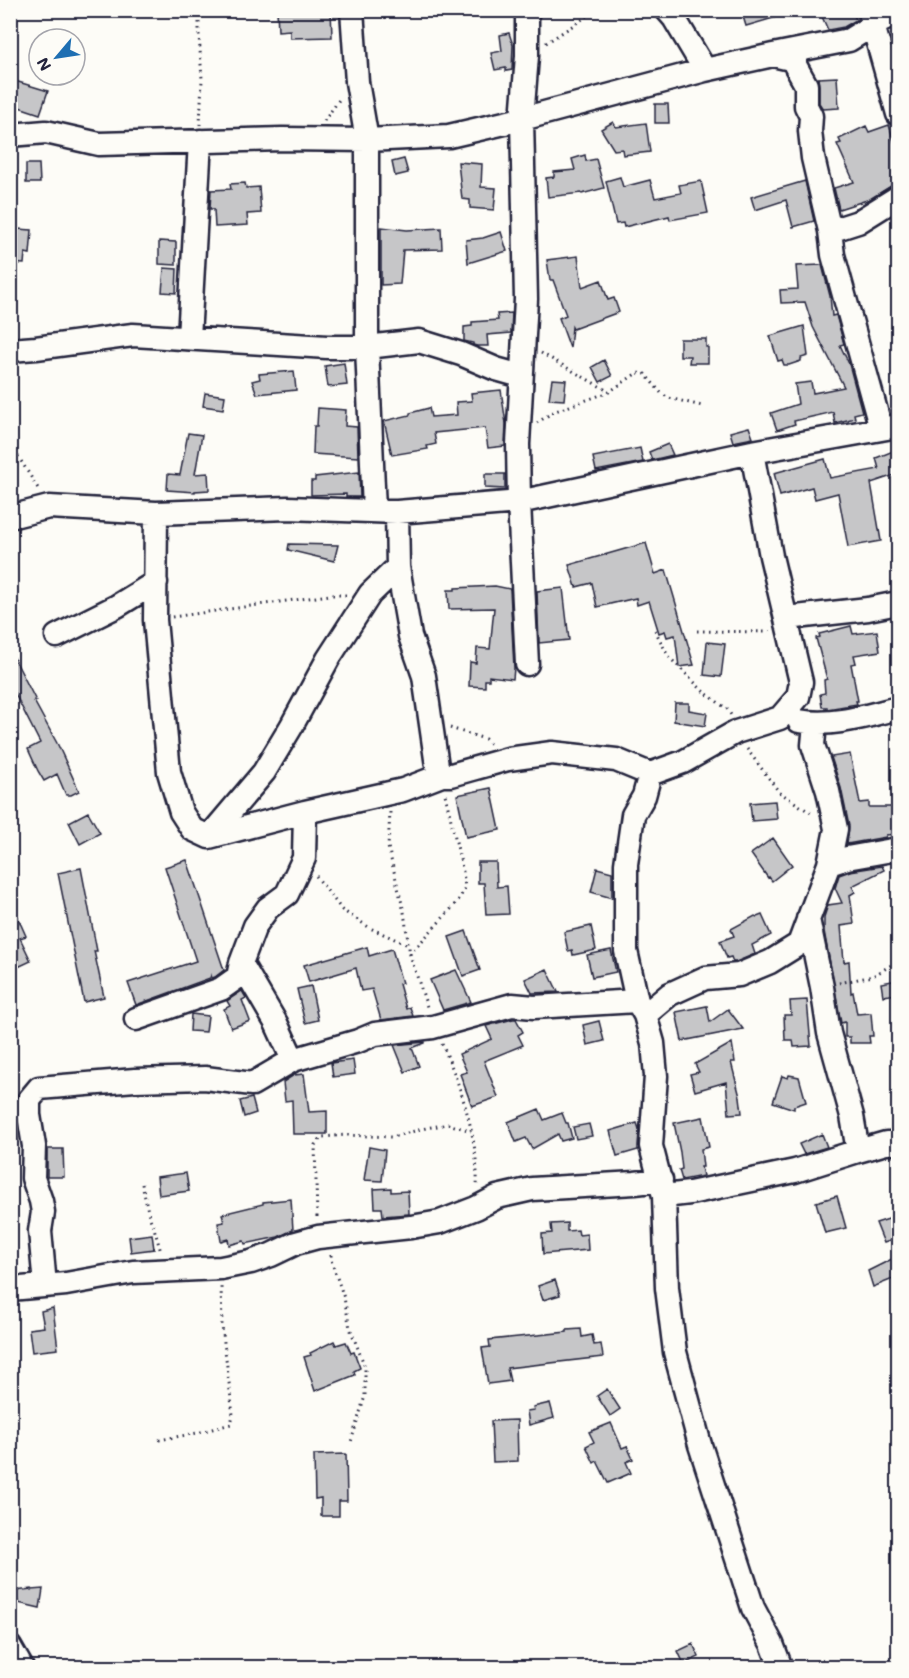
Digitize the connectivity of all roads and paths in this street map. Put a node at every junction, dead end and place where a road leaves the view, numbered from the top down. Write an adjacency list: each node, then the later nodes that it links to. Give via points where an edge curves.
1 (199, 10): 17 (path)
2 (351, 10): 11 (street)
3 (527, 10): 9 (street)
4 (592, 10): 9 (path)
5 (668, 10): 10 (street)
6 (898, 13): 7 (street)
7 (871, 18): 8 (street, via 849,40); 12 (street)
8 (773, 55): 10 (street); 19 (street, via 795,60 806,85 813,158)
9 (527, 56): 13 (street)
10 (705, 70): 13 (street)
11 (357, 82): 15 (path); 16 (street)
12 (898, 114)
13 (522, 119): 16 (street, via 449,136); 21 (street)
14 (10, 135): 17 (street, via 46,132 99,144)
15 (310, 139): 16 (street); 17 (street)
16 (367, 140): 22 (street)
17 (200, 141): 20 (street)
18 (898, 197): 19 (street, via 858,222)
19 (830, 231): 27 (street, via 833,255)
20 (189, 338): 22 (street); 23 (street, via 132,334)
21 (524, 344): 24 (street); 25 (path)
22 (367, 348): 24 (street, via 419,341); 33 (street)
23 (10, 350)
24 (521, 376): 29 (street)
25 (609, 392): 26 (path, via 637,373 645,374 669,398); 29 (path, via 553,412)
26 (702, 406)
27 (890, 427): 30 (street)
28 (10, 440): 32 (path)
29 (518, 444): 31 (street)
30 (752, 452): 31 (street); 42 (street)
31 (519, 502): 34 (street); 46 (street)
32 (49, 507): 35 (street); 36 (street)
33 (374, 510): 34 (street); 35 (street, via 288,508)
34 (396, 512): 37 (street)
35 (156, 513): 38 (street)
36 (10, 517)
37 (398, 567): 39 (street); 49 (street, via 410,636 424,676)
38 (156, 582): 41 (street); 45 (street)
39 (370, 594): 41 (path, via 330,595); 58 (street, via 327,659 264,772)
40 (898, 603): 42 (street)
41 (155, 620): 58 (street, via 169,772 181,812 192,829)
42 (788, 625): 44 (path); 48 (street, via 801,682 798,697)
43 (655, 630): 51 (path, via 668,656 727,710)
44 (697, 631)
45 (57, 636)
46 (527, 664)
47 (898, 708): 50 (street, via 852,720)
48 (780, 718): 50 (street); 51 (street)
49 (430, 722): 52 (path, via 485,740); 54 (street, via 436,766)
50 (815, 724): 57 (street, via 813,745)
51 (739, 731): 53 (street, via 682,762); 57 (path, via 779,792)
52 (508, 759): 53 (street, via 552,753 616,760); 54 (street)
53 (650, 774): 68 (street, via 633,815 626,864 626,951)
54 (442, 775): 55 (street); 64 (path, via 465,887 452,909)
55 (391, 792): 56 (street); 63 (path, via 388,847)
56 (305, 812): 58 (street); 60 (street)
57 (836, 829): 61 (street)
58 (209, 837)
59 (898, 849): 61 (street)
60 (304, 858): 63 (path, via 342,910); 66 (street, via 287,894 268,908 255,926)
61 (829, 864): 62 (street)
62 (807, 918): 67 (street); 68 (street, via 799,944 770,962 739,975 705,978)
63 (408, 945): 64 (path)
64 (410, 955): 70 (path)
65 (898, 961): 67 (path, via 873,976)
66 (241, 963): 69 (street, via 238,977 221,989); 71 (street)
67 (822, 987): 74 (street, via 829,1033)
68 (641, 1008): 70 (street, via 512,1005); 76 (street, via 653,1043 656,1076 651,1146)
69 (136, 1019)
70 (433, 1027): 71 (street, via 375,1034); 72 (path, via 453,1069)
71 (293, 1060): 81 (street, via 252,1084 193,1078 39,1088 29,1100 29,1115 34,1146 33,1178 43,1212 40,1231)
72 (471, 1131): 77 (path, via 477,1168); 78 (path, via 448,1124 392,1137 322,1137 315,1145)
73 (898, 1143): 74 (street)
74 (858, 1151): 76 (street, via 795,1170 690,1193)
75 (142, 1184): 80 (path)
76 (662, 1188): 77 (street, via 532,1189 497,1197); 87 (street, via 675,1352 700,1445 753,1608)
77 (476, 1208): 78 (street, via 440,1222)
78 (324, 1236): 79 (street, via 252,1262); 84 (path, via 365,1367 365,1396)
79 (221, 1268): 80 (street); 83 (path, via 231,1424)
80 (166, 1271): 81 (street, via 133,1272)
81 (45, 1286): 82 (street)
82 (10, 1288)
83 (159, 1440)
84 (351, 1442)
85 (10, 1647): 86 (street)
86 (22, 1668)
87 (781, 1668)

